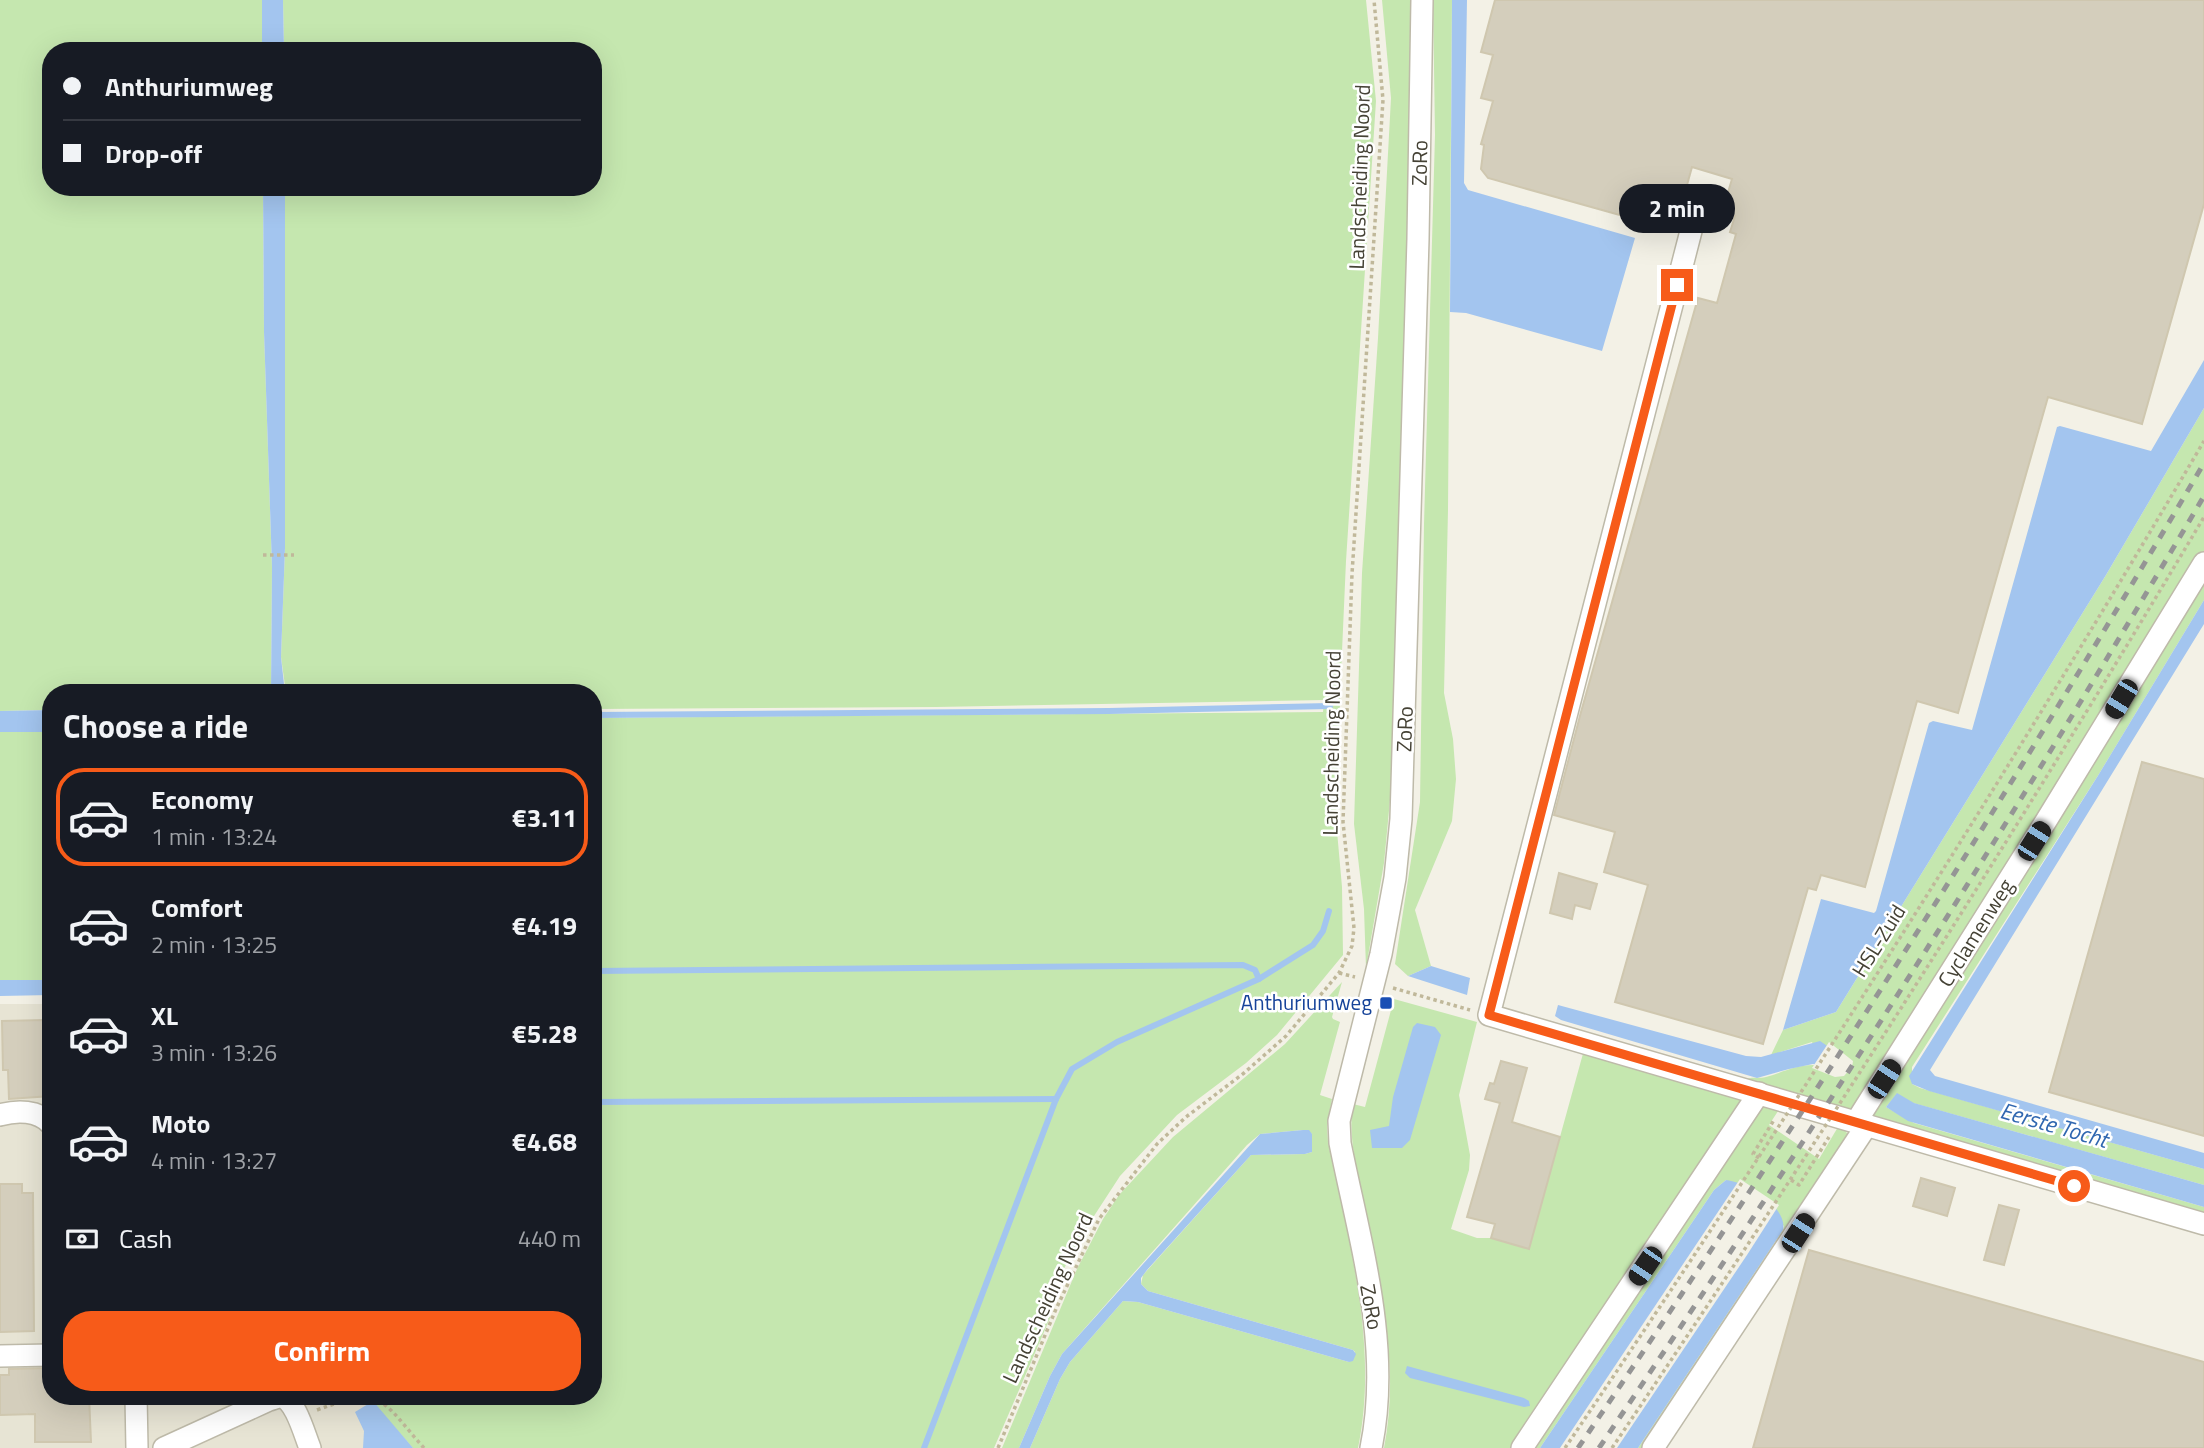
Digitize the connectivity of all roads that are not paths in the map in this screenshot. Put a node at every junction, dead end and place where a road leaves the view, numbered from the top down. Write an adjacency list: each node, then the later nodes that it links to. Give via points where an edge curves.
1 (1422, 0): 17 (street, ZoRo, via 1404,752 1395,878 1339,1129 1377,1338 1379,1394)
2 (1691, 231): 4 (street, via 1489,1015)
3 (2204, 563): 7 (street, Cyclamenweg)
4 (1759, 1093): 7 (street); 18 (street)
5 (0, 1115): 6 (street, via 13,1112)
6 (42, 1117)
7 (1862, 1124): 8 (street); 19 (street, Cyclamenweg)
8 (2204, 1224)
9 (42, 1355): 10 (street)
10 (0, 1356)
11 (136, 1405): 14 (street)
12 (258, 1405): 15 (street)
13 (292, 1405): 16 (street)
14 (137, 1448)
15 (164, 1448)
16 (310, 1448)
17 (1371, 1448)
18 (1522, 1448)
19 (1653, 1448)

